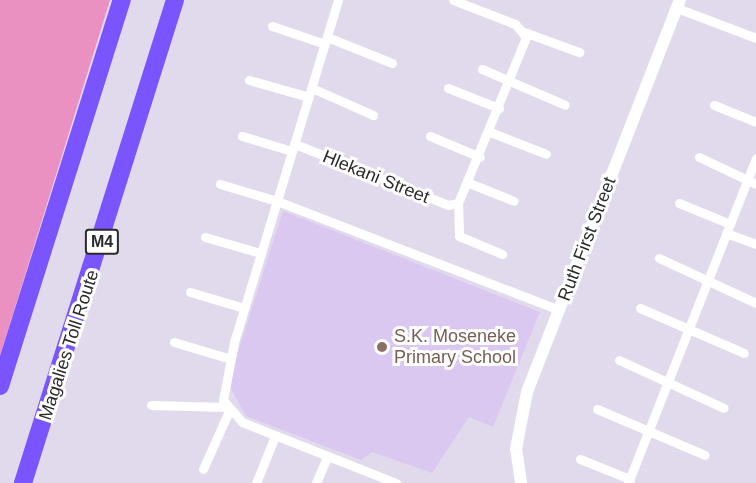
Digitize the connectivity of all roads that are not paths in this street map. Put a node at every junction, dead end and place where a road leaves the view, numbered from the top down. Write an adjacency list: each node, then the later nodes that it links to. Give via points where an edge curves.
1 (116, 0): 24 (highway)
2 (122, 0): 24 (highway)
3 (175, 0): 33 (highway, Magalies Toll Route / M4)
4 (181, 0): 33 (highway)
5 (338, 0): 11 (street)
6 (453, 0): 9 (street)
7 (679, 4): 10 (street); 52 (street, Ruth First Street)
8 (272, 26): 11 (street)
9 (524, 32): 12 (street); 16 (street, via 525,44)
10 (756, 38)
11 (326, 41): 13 (street); 18 (street)
12 (579, 52)
13 (392, 63)
14 (482, 69): 16 (street)
15 (249, 80): 18 (street)
16 (510, 81): 19 (street); 21 (street)
17 (448, 88): 21 (street)
18 (310, 93): 22 (street); 28 (street)
19 (565, 105)
20 (714, 105): 23 (street)
21 (499, 108): 25 (street)
22 (373, 115)
23 (756, 122)
24 (83, 127): 59 (highway)
25 (490, 132): 29 (street); 30 (street)
26 (242, 136): 28 (street, Hlekani Street)
27 (430, 136): 30 (street)
28 (294, 148): 37 (street); 40 (street, Hlekani Street, via 448,205)
29 (546, 153)
30 (480, 157): 35 (street)
31 (699, 158): 34 (street)
32 (756, 158): 34 (street)
33 (128, 159): 72 (highway, Magalies Toll Route / M4)
34 (752, 182): 41 (street)
35 (469, 183): 38 (street); 40 (street)
36 (220, 184): 37 (street)
37 (277, 201): 44 (street); 52 (street)
38 (514, 201)
39 (679, 203): 41 (street)
40 (458, 204): 45 (street, via 459,236)
41 (728, 229): 43 (street); 47 (street)
42 (206, 237): 44 (street)
43 (756, 244)
44 (261, 253): 51 (street)
45 (502, 254)
46 (659, 258): 47 (street)
47 (708, 281): 49 (street); 53 (street)
48 (190, 292): 51 (street)
49 (756, 303)
50 (640, 308): 53 (street)
51 (244, 309): 56 (street)
52 (559, 310): 76 (street, Ruth First Street, via 518,421)
53 (688, 330): 55 (street); 58 (street)
54 (174, 342): 56 (street)
55 (744, 353)
56 (231, 359): 62 (street, via 223,390)
57 (619, 360): 58 (street)
58 (668, 382): 61 (street); 64 (street)
59 (0, 386)
60 (151, 405): 62 (street)
61 (724, 408)
62 (228, 409): 65 (street); 69 (street)
63 (597, 409): 64 (street)
64 (649, 431): 66 (street); 71 (street)
65 (275, 436): 67 (street); 73 (street)
66 (705, 455)
67 (327, 457): 70 (street); 74 (street)
68 (580, 459): 71 (street)
69 (203, 469)
70 (377, 480): 75 (street)
71 (629, 481)
72 (23, 483)
73 (256, 483)
74 (316, 483)
75 (396, 483)
76 (521, 483)

